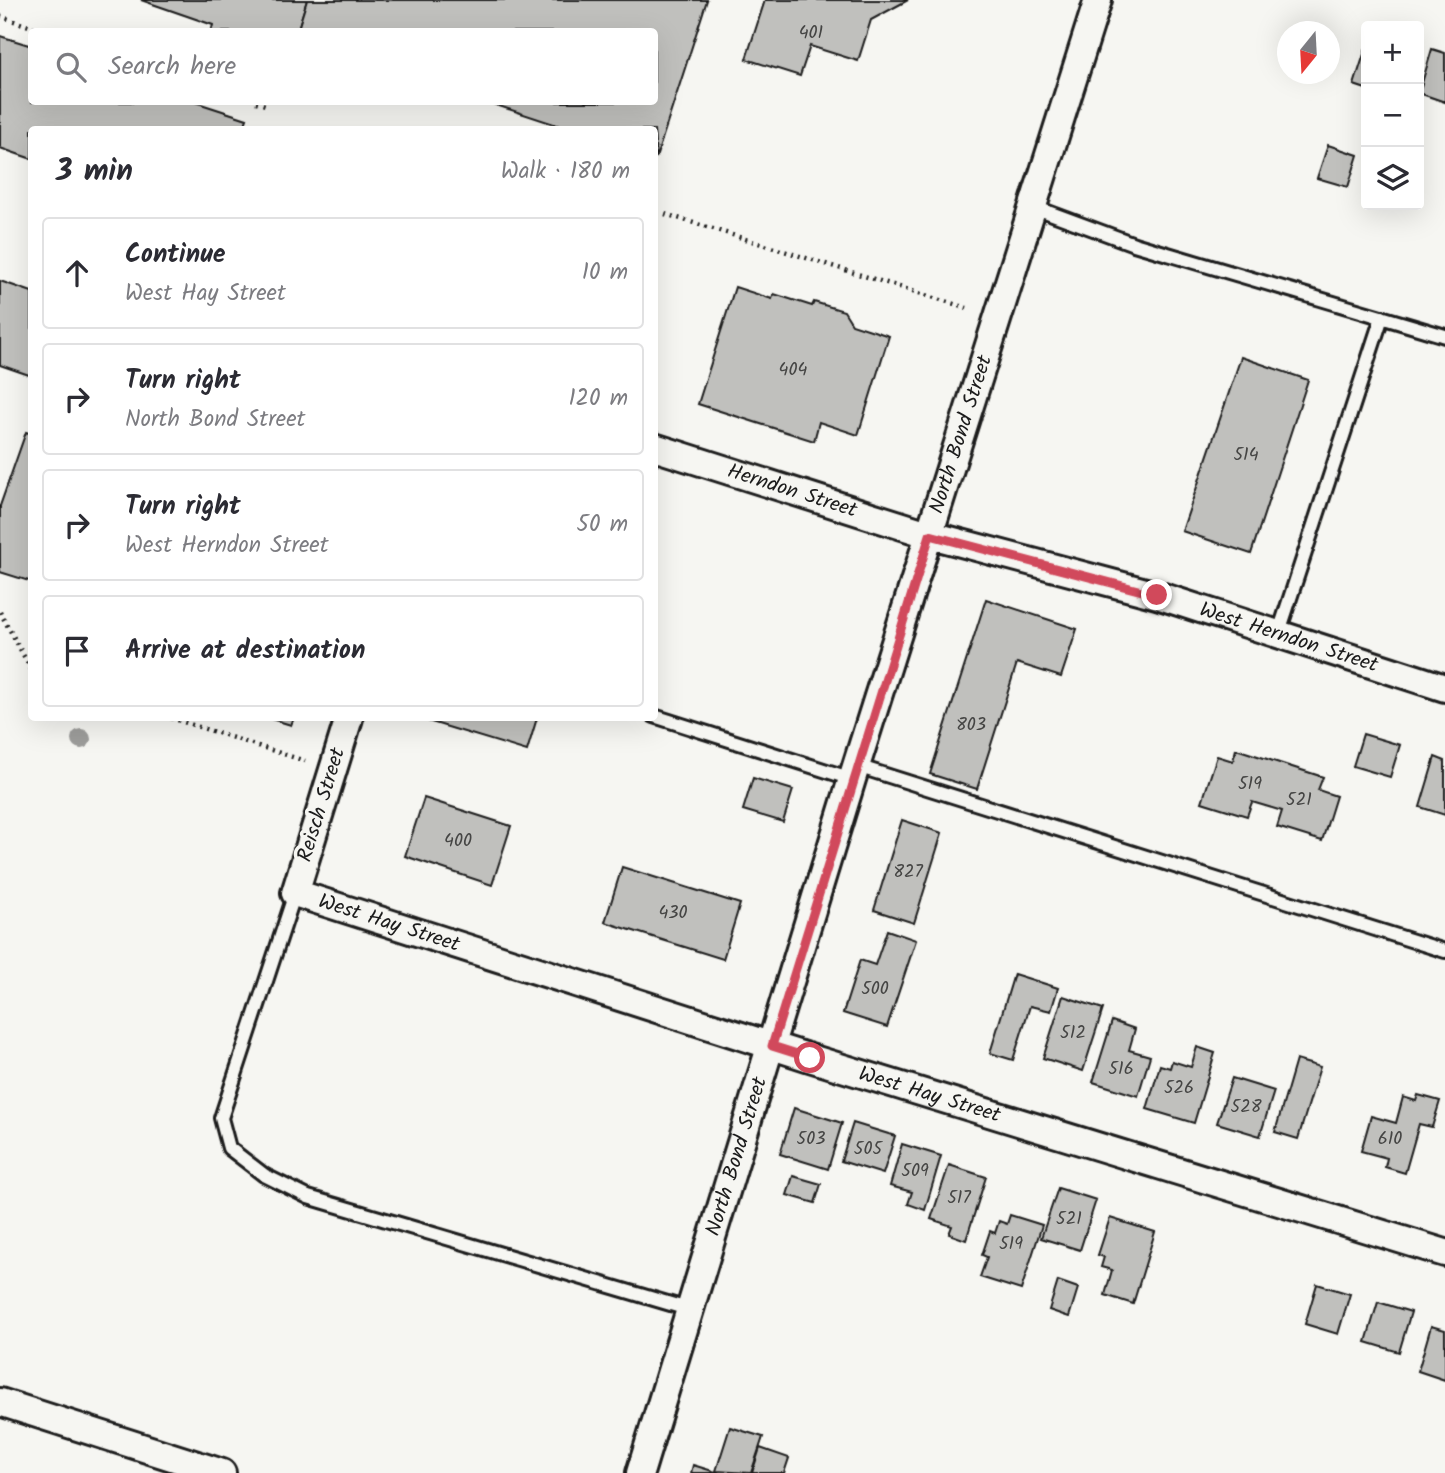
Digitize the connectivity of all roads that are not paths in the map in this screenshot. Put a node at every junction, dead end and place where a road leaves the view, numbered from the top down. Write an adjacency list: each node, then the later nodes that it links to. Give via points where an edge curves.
1 (1098, 0): 2 (street, North Bond Street)
2 (1034, 207): 3 (lane, via 1134,244); 6 (street, North Bond Street)
3 (1382, 317): 4 (lane); 7 (lane)
4 (1445, 336)
5 (658, 448): 6 (street, Herndon Street)
6 (930, 535): 7 (street, West Herndon Street, via 1157,595); 11 (street, North Bond Street)
7 (1278, 635): 8 (street, West Herndon Street)
8 (1445, 688)
9 (658, 717): 11 (lane)
10 (348, 721): 12 (street, Reisch Street)
11 (855, 773): 13 (lane); 14 (street, North Bond Street)
12 (295, 893): 14 (street, West Hay Street); 16 (lane, via 221,1118 229,1148 264,1175 308,1197)
13 (1445, 951)
14 (772, 1046): 15 (street, West Hay Street); 16 (street, North Bond Street)
15 (1445, 1253)
16 (691, 1310): 19 (street, North Bond Street)
17 (0, 1402): 18 (street)
18 (222, 1473)
19 (640, 1473)

